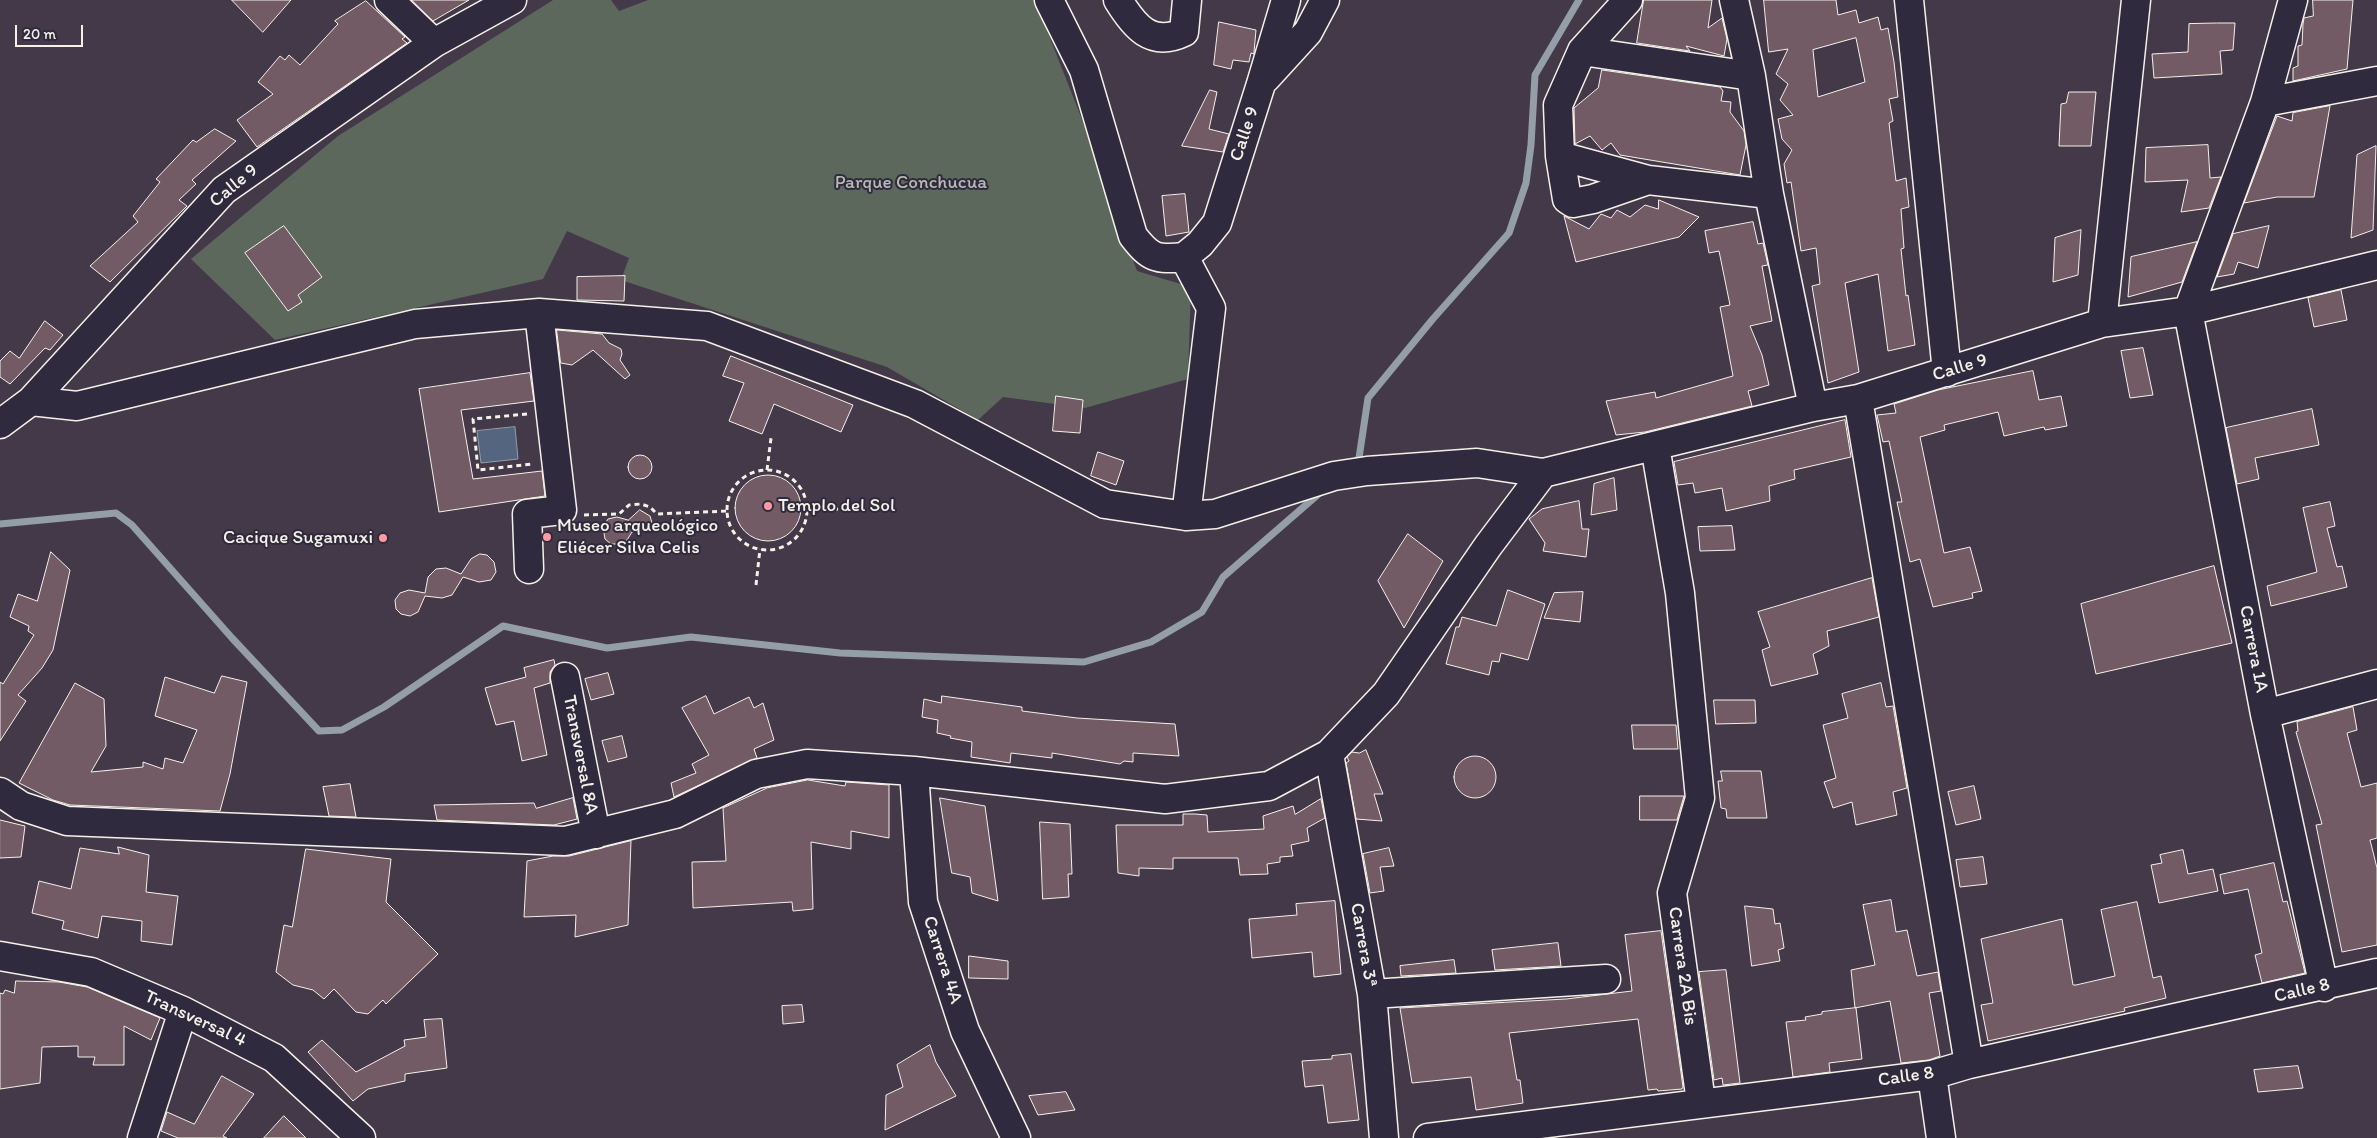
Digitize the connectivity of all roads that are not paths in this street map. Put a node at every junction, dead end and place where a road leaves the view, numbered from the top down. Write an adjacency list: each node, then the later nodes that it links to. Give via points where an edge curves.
1 (390, 0): 13 (street)
2 (1049, 0): 22 (street, via 1084,70 1133,236 1146,253 1165,259)
3 (1118, 0): 4 (street, via 1133,24 1154,36 1171,38 1184,32)
4 (1187, 0)
5 (1286, 0): 17 (street, Calle 9)
6 (1325, 0): 17 (street, via 1308,32)
7 (1628, 0): 14 (street)
8 (1734, 0): 15 (street)
9 (1909, 0): 27 (street)
10 (2136, 0): 26 (street)
11 (2293, 0): 18 (street)
12 (509, 1): 13 (street, Calle 9)
13 (434, 43): 29 (street, Calle 9, via 224,190)
14 (1582, 50): 15 (street); 19 (street, via 1558,105)
15 (1751, 76): 21 (street)
16 (2377, 81): 18 (street)
17 (1261, 84): 22 (street, Calle 9, via 1217,222 1200,244)
18 (2264, 102): 24 (street)
19 (1560, 156): 20 (street); 20 (street, via 1567,199 1574,203)
20 (1648, 180): 21 (street)
21 (1769, 194): 30 (street)
22 (1184, 257): 34 (street, via 1211,308)
23 (2377, 265): 24 (street, Calle 9)
24 (2188, 311): 26 (street, Calle 9); 38 (street, Carrera 1A)
25 (539, 313): 29 (street, via 415,324 77,406); 34 (street, via 707,326 915,404 1105,504); 35 (street, via 562,510 527,514)
26 (2102, 323): 27 (street, Calle 9)
27 (1947, 372): 28 (street, Calle 9)
28 (1858, 399): 30 (street, Calle 9); 49 (street)
29 (31, 401): 31 (street, Calle 9)
30 (1812, 407): 32 (street, Calle 9)
31 (0, 424)
32 (1655, 446): 33 (street, Calle 9); 51 (street, Carrera 2A Bis, via 1680,593 1700,798 1672,893)
33 (1543, 473): 34 (street, via 1477,463 1367,471 1334,476 1215,514); 39 (street, via 1488,546 1386,694)
34 (1186, 516)
35 (529, 569)
36 (564, 677): 42 (street, Transversal 8A)
37 (2377, 684): 38 (street)
38 (2265, 714): 46 (street, Carrera 1A)
39 (1329, 754): 40 (street, via 1269,786 1165,799); 47 (street, Carrera 3ª)
40 (914, 771): 42 (street, via 807,764 756,774 675,814); 54 (street, Carrera 4A, via 923,902 965,1031)
41 (0, 792): 42 (street, via 21,806 67,821 565,841)
42 (596, 834)
43 (0, 956): 48 (street, Transversal 4, via 91,972)
44 (2377, 973): 46 (street, Calle 8)
45 (1606, 979): 47 (street)
46 (2324, 987): 49 (street, Calle 8)
47 (1372, 994): 55 (street, Carrera 3ª)
48 (183, 1011): 52 (street); 53 (street, Transversal 4, via 274,1058)
49 (1969, 1064): 50 (street, Calle 8)
50 (1932, 1075): 51 (street, Calle 8); 57 (street)
51 (1701, 1102): 56 (street, Calle 8)
52 (142, 1138)
53 (361, 1138)
54 (1016, 1138)
55 (1384, 1138)
56 (1428, 1138)
57 (1941, 1138)

